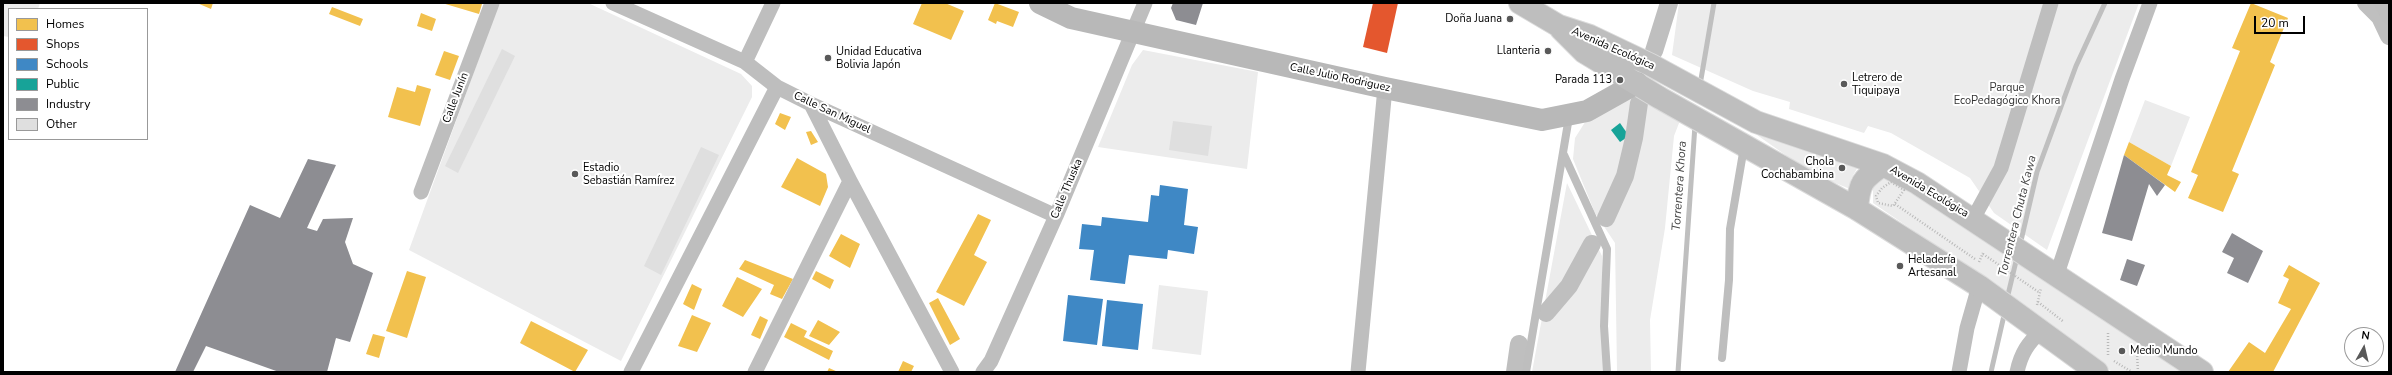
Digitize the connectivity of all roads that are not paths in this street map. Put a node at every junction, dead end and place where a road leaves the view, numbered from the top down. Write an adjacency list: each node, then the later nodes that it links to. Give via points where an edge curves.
1 (492, 3): 24 (street, Calle Junín)
2 (613, 3): 13 (street, Calle San Miguel)
3 (773, 3): 13 (street)
4 (1040, 3): 12 (main road, Calle Julio Rodriguez, via 1071,18)
5 (1145, 3): 12 (street, Calle Thuska)
6 (1521, 3): 11 (main road)
7 (2052, 3): 27 (street, via 2001,168)
8 (2150, 3): 28 (street)
9 (2381, 3): 10 (street)
10 (2389, 17)
11 (1559, 26): 14 (main road, Avenida Ecológica, via 1590,36); 15 (main road, Avenida Ecológica, via 1584,52)
12 (1134, 32): 17 (main road, Calle Julio Rodriguez); 26 (street, Calle Thuska)
13 (745, 62): 16 (street, Calle San Miguel)
14 (1677, 80): 15 (main road); 22 (main road, Avenida Ecológica, via 1777,131)
15 (1637, 82): 19 (main road, Calle Julio Rodriguez, via 1587,111); 20 (main road, Avenida Ecológica, via 1680,109)
16 (778, 87): 18 (street, Calle San Miguel); 33 (street)
17 (1385, 88): 19 (main road, Calle Julio Rodriguez, via 1542,120); 37 (street)
18 (811, 104): 23 (street); 26 (street, Calle San Miguel)
19 (1570, 115): 21 (lane)
20 (1737, 139): 25 (main road, Avenida Ecológica); 31 (lane)
21 (1564, 155): 38 (lane); 39 (lane, via 1607,249 1604,326)
22 (1883, 164): 25 (main road, via 1866,176 1861,183); 27 (main road, Avenida Ecológica)
23 (850, 181): 34 (street); 35 (street)
24 (421, 192)
25 (1857, 209): 29 (main road, Avenida Ecológica)
26 (1056, 216): 36 (street, Calle Thuska, via 991,361)
27 (1973, 219): 28 (main road, Avenida Ecológica, via 1992,242)
28 (2046, 273): 42 (main road, Avenida Ecológica)
29 (1983, 281): 30 (main road, Avenida Ecológica); 40 (street, via 1967,328)
30 (2036, 320): 32 (main road, Avenida Ecológica); 41 (street)
31 (1722, 358)
32 (2102, 364)
33 (632, 372)
34 (755, 372)
35 (952, 372)
36 (983, 372)
37 (1358, 372)
38 (1526, 372)
39 (1607, 372)
40 (1959, 372)
41 (2017, 372)
42 (2202, 372)

